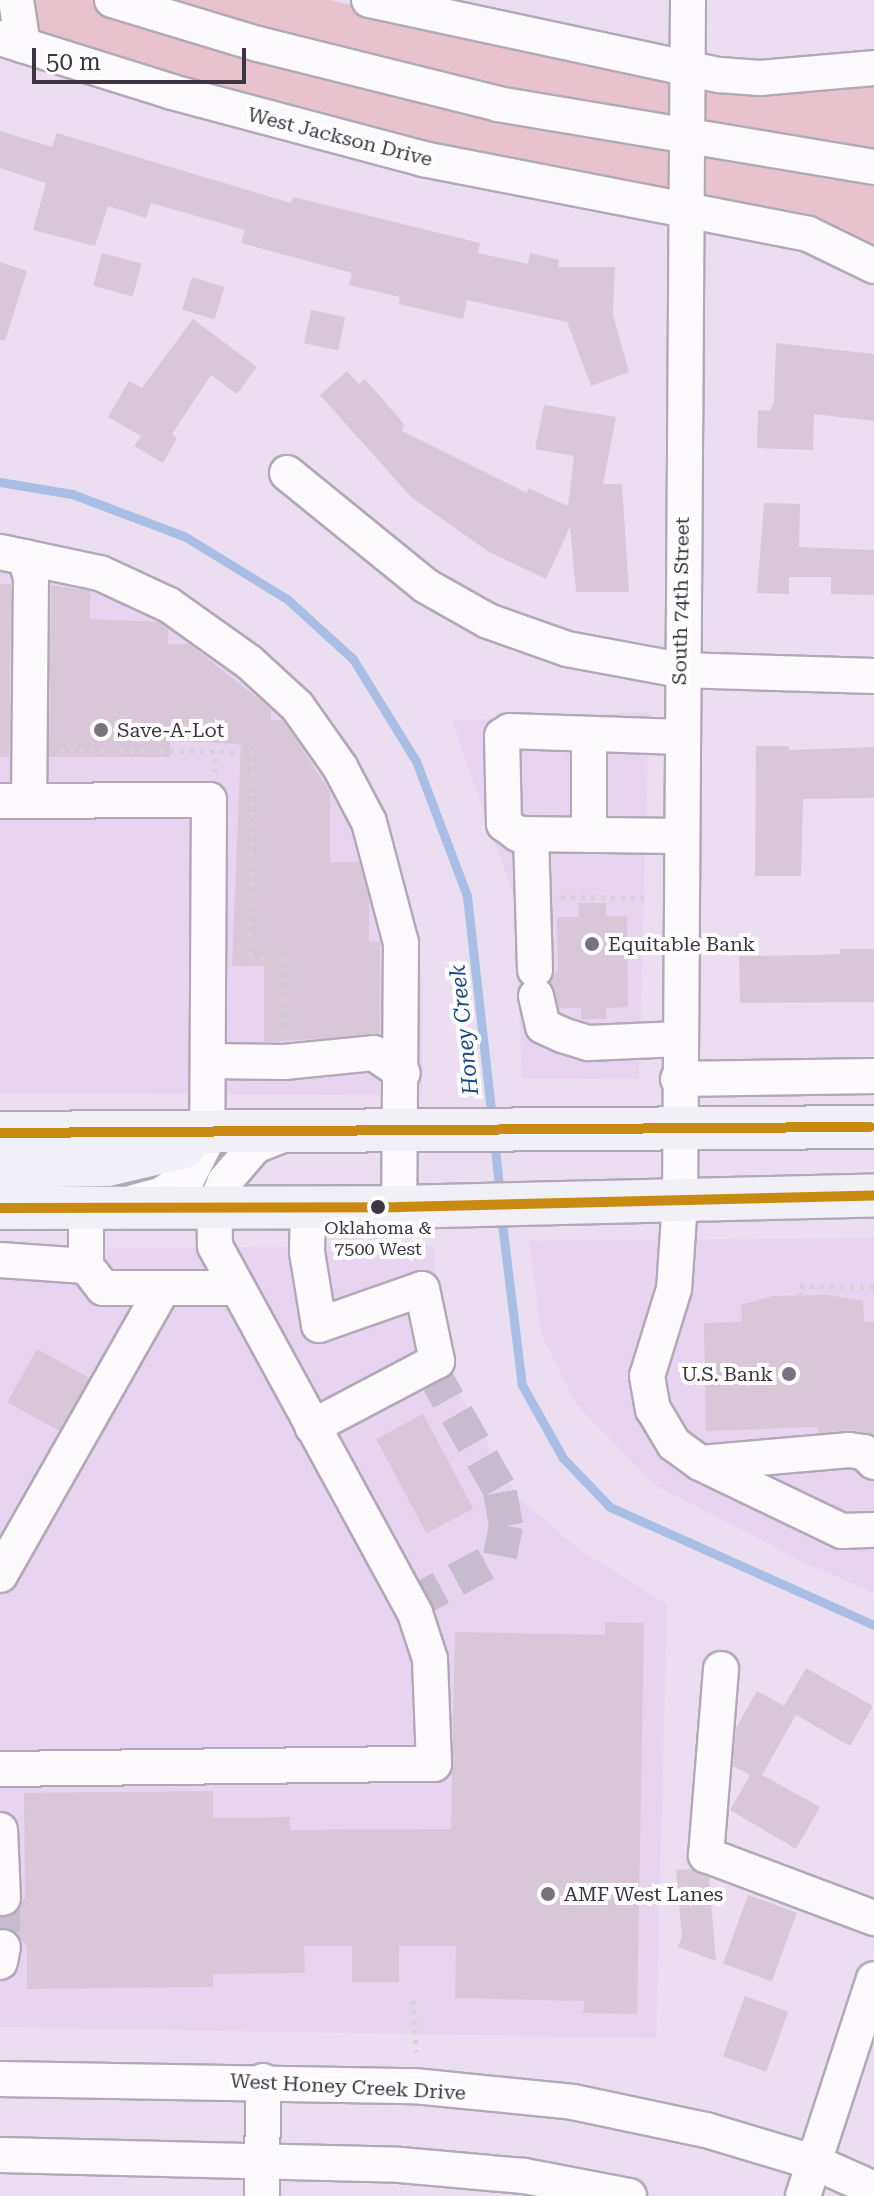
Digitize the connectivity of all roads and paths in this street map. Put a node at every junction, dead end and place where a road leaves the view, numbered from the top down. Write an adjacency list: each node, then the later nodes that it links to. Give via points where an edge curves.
1 (16, 0): 5 (street)
2 (112, 0): 8 (street, via 258,44 484,101)
3 (369, 0): 6 (street)
4 (688, 0): 6 (street, South 74th Street)
5 (12, 41): 10 (street, West Jackson Drive, via 278,122 423,159)
6 (687, 68): 7 (street, via 760,78); 8 (street, South 74th Street)
7 (874, 68)
8 (686, 139): 9 (street); 10 (street, South 74th Street)
9 (874, 167)
10 (685, 213): 11 (street, West Jackson Drive, via 808,234); 14 (street, South 74th Street)
11 (874, 266)
12 (287, 473): 14 (street, via 426,586 488,621 567,649)
13 (13, 554): 18 (street, via 31,578); 26 (street, via 100,573 169,605 249,662 297,706 340,767 369,822 404,966)
14 (680, 670): 15 (street); 17 (street, South 74th Street)
15 (874, 676)
16 (589, 734): 17 (street); 19 (street, via 510,731 502,736 504,824); 20 (street)
17 (680, 737): 21 (street, South 74th Street)
18 (15, 801): 25 (street, via 209,800)
19 (531, 835): 20 (street); 22 (street)
20 (589, 835): 21 (street)
21 (680, 836): 24 (street, South 74th Street)
22 (533, 896): 23 (path); 24 (street, via 535,983 543,1026 589,1043)
23 (644, 898)
24 (679, 1039): 28 (street, South 74th Street)
25 (209, 1061): 26 (street, via 284,1062 374,1053); 34 (street)
26 (403, 1073): 29 (street)
27 (874, 1076): 28 (street)
28 (678, 1079): 32 (street, South 74th Street)
29 (418, 1127): 31 (main road); 32 (main road); 41 (street)
30 (874, 1127): 32 (main road)
31 (307, 1128): 34 (main road); 39 (street, via 255,1146 230,1174)
32 (678, 1128): 37 (street, South 74th Street)
33 (0, 1133): 34 (main road)
34 (221, 1133): 35 (main road, via 107,1165); 38 (street, via 180,1183)
35 (0, 1167)
36 (874, 1195): 37 (main road)
37 (680, 1202): 41 (main road); 53 (street, South 74th Street, via 674,1289 647,1376 653,1409 674,1444)
38 (101, 1207): 39 (main road); 42 (main road); 44 (street)
39 (214, 1207): 40 (main road); 46 (street, via 215,1246)
40 (308, 1207): 41 (main road); 49 (street, via 307,1252)
41 (399, 1207)
42 (0, 1208)
43 (0, 1260): 44 (street)
44 (86, 1266): 47 (street, via 103,1288)
45 (874, 1287): 48 (path, via 800,1286)
46 (234, 1288): 47 (street); 50 (street)
47 (162, 1290): 55 (street)
48 (800, 1296)
49 (319, 1325): 50 (street); 51 (street, via 422,1289 437,1361)
50 (269, 1349): 51 (street)
51 (312, 1427): 57 (street, via 424,1635 434,1764)
52 (874, 1462): 53 (street, via 864,1452 849,1450)
53 (700, 1463): 54 (street, South 74th Street, via 842,1531)
54 (874, 1530)
55 (0, 1575)
56 (721, 1669): 60 (street, via 706,1855)
57 (0, 1769)
58 (0, 1830): 59 (street)
59 (3, 1898)
60 (874, 1918)
61 (874, 1979): 68 (street)
62 (413, 2000): 63 (path)
63 (416, 2052)
64 (0, 2079): 65 (street, West Honey Creek Drive)
65 (263, 2081): 67 (street); 68 (street, West Honey Creek Drive, via 414,2086 573,2102 706,2130)
66 (0, 2155): 67 (street)
67 (263, 2161): 70 (street); 71 (street, via 524,2176)
68 (816, 2163): 69 (street, West Honey Creek Drive); 72 (street)
69 (874, 2189)
70 (262, 2196)
71 (629, 2196)
72 (803, 2196)

